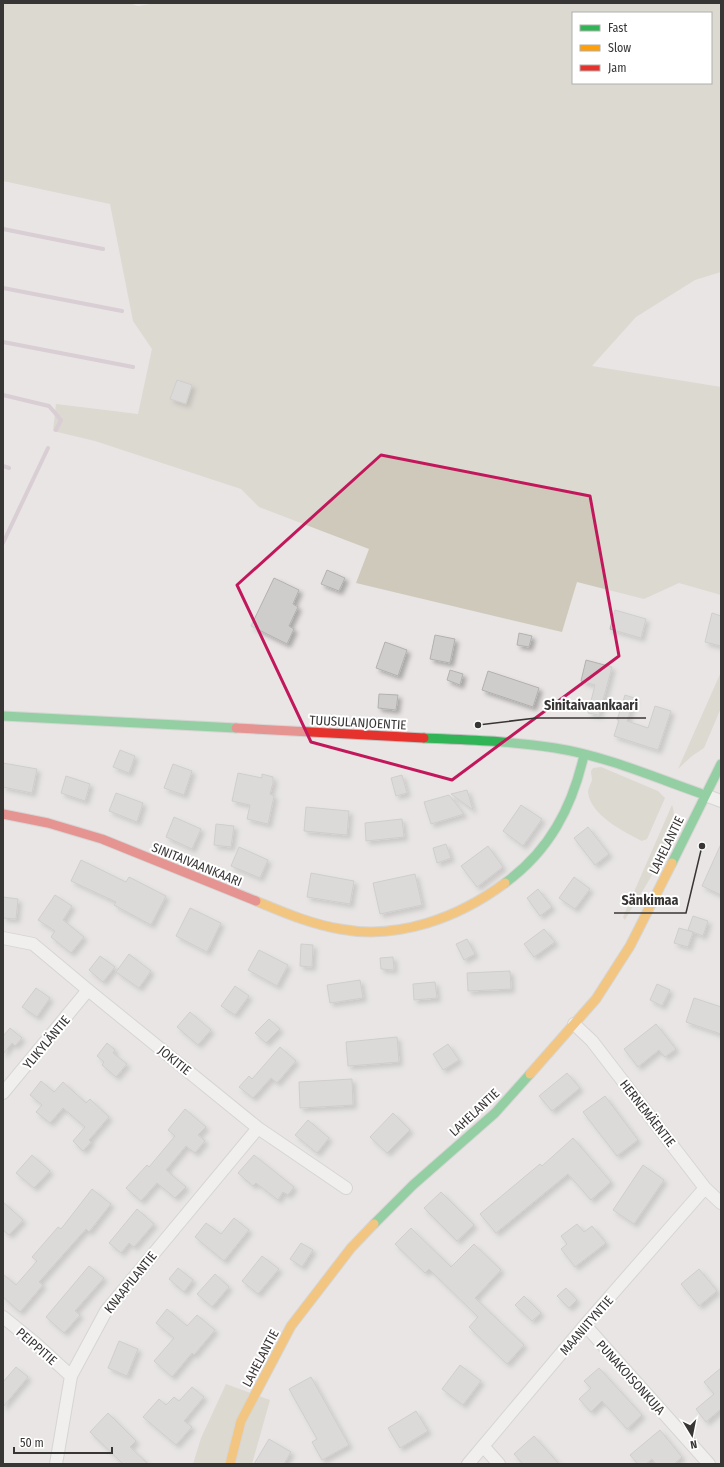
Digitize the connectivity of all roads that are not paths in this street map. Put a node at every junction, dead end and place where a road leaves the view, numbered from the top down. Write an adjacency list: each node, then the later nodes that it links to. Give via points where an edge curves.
1 (3, 716): 2 (street, TUUSULANJOENTIE, via 518,743)
2 (584, 754): 4 (street, TUUSULANJOENTIE); 6 (street, SINITAIVAANKAARI, via 580,774 565,812 531,861 500,888 467,908 439,920 398,930 363,932 328,928 102,839 48,823)
3 (721, 764): 4 (street, LAHELANTIE)
4 (705, 795): 5 (street); 9 (street, LAHELANTIE, via 630,946 596,999)
5 (721, 801)
6 (3, 814)
7 (3, 938): 8 (street, JOKITIE, via 33,944)
8 (88, 990): 10 (street, YLIKYLÄNTIE); 11 (street, JOKITIE)
9 (574, 1024): 13 (street, HERNEMÄENTIE, via 592,1041); 20 (street, LAHELANTIE, via 496,1113 413,1185 351,1248 291,1326 241,1421)
10 (3, 1093)
11 (258, 1128): 12 (street, JOKITIE); 17 (street, KNAAPILANTIE, via 106,1311)
12 (346, 1188)
13 (705, 1188): 14 (street, HERNEMÄENTIE); 16 (street, MAANIITYNTIE)
14 (721, 1203)
15 (3, 1317): 17 (street, PEIPPITIE)
16 (585, 1325): 18 (street, MAANIITYNTIE); 23 (street, PUNAKOISONKUJA)
17 (71, 1376): 19 (street, KNAAPILANTIE)
18 (483, 1446): 21 (street, MAANIITYNTIE); 22 (street)
19 (56, 1464)
20 (230, 1464)
21 (468, 1464)
22 (499, 1464)
23 (709, 1464)

